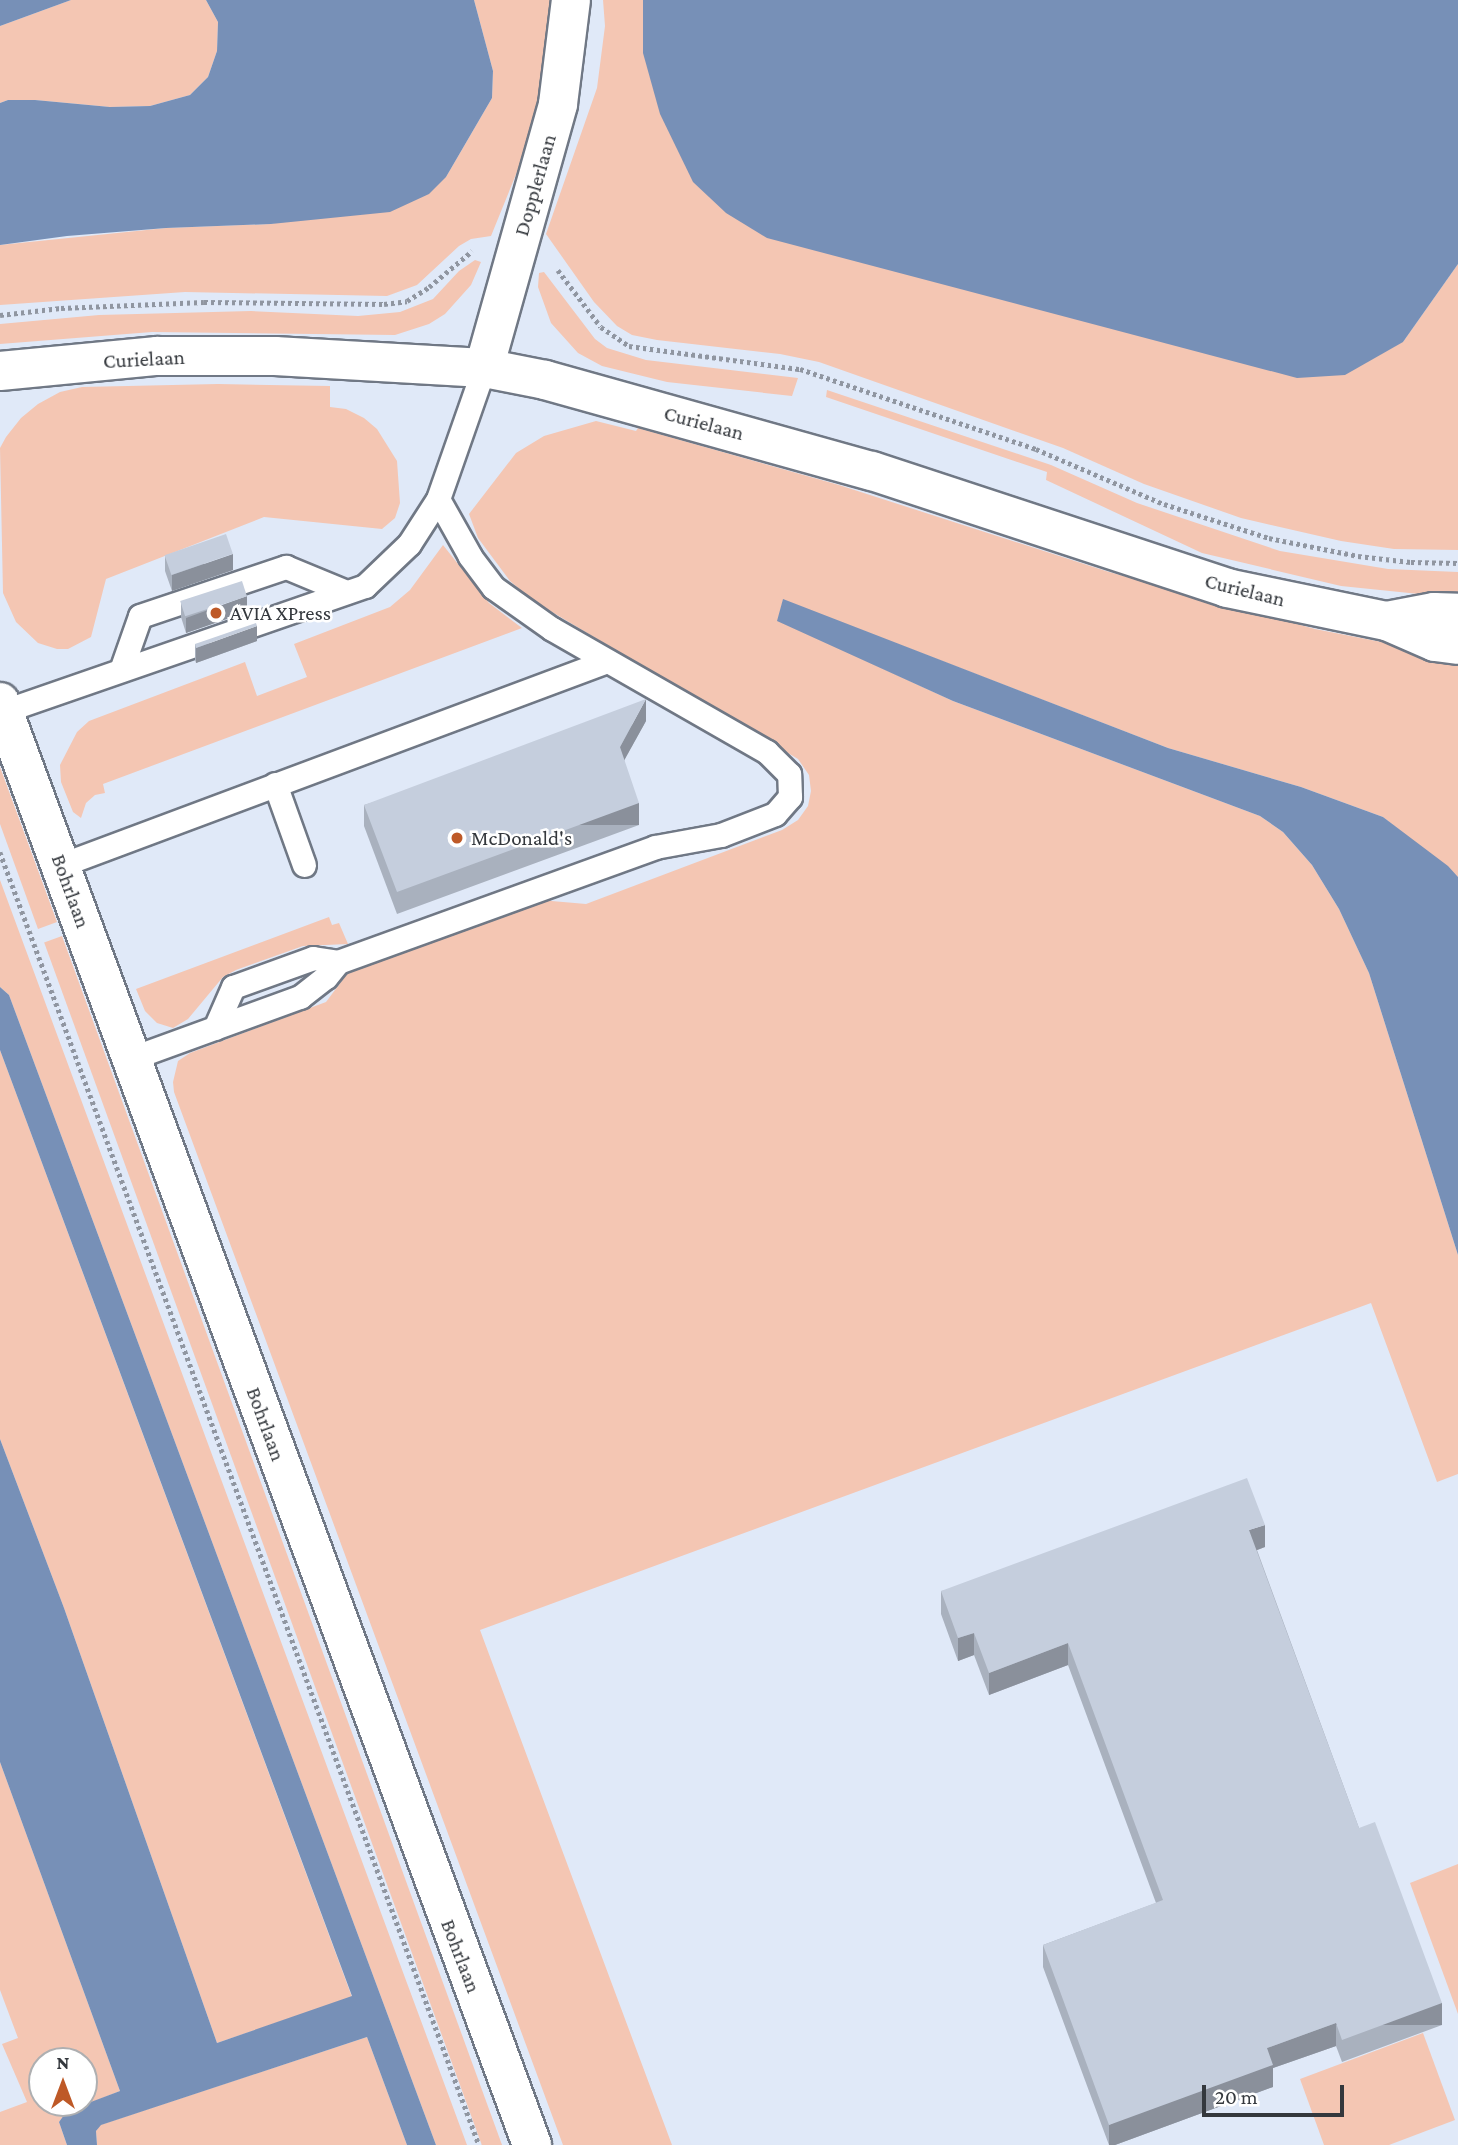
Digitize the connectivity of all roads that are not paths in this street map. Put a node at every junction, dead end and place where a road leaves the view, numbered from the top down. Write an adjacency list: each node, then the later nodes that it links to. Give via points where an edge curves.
1 (571, 0): 2 (main road, Dopplerlaan, via 558,104)
2 (485, 368): 3 (main road, Curielaan, via 275,356 157,356); 4 (lane); 7 (main road, Curielaan, via 764,439 1227,588)
3 (0, 371)
4 (438, 499): 5 (lane, via 409,544 365,586); 9 (lane, via 493,587)
5 (346, 592): 10 (lane); 10 (lane, via 286,567 140,616)
6 (1458, 613): 7 (main road, Curielaan, via 1434,612)
7 (1387, 621): 8 (main road, Curielaan, via 1435,642)
8 (1458, 645)
9 (607, 661): 12 (lane); 15 (lane, via 767,752 789,774 790,797 775,814 721,835 655,847)
10 (121, 670): 11 (lane)
11 (2, 707): 13 (main road, Bohrlaan)
12 (275, 784): 13 (lane); 14 (lane)
13 (61, 865): 17 (main road, Bohrlaan)
14 (304, 865)
15 (338, 962): 16 (lane, via 300,997); 16 (lane, via 313,958 233,987)
16 (215, 1028): 17 (lane)
17 (132, 1058): 18 (main road, Bohrlaan)
18 (532, 2145)

